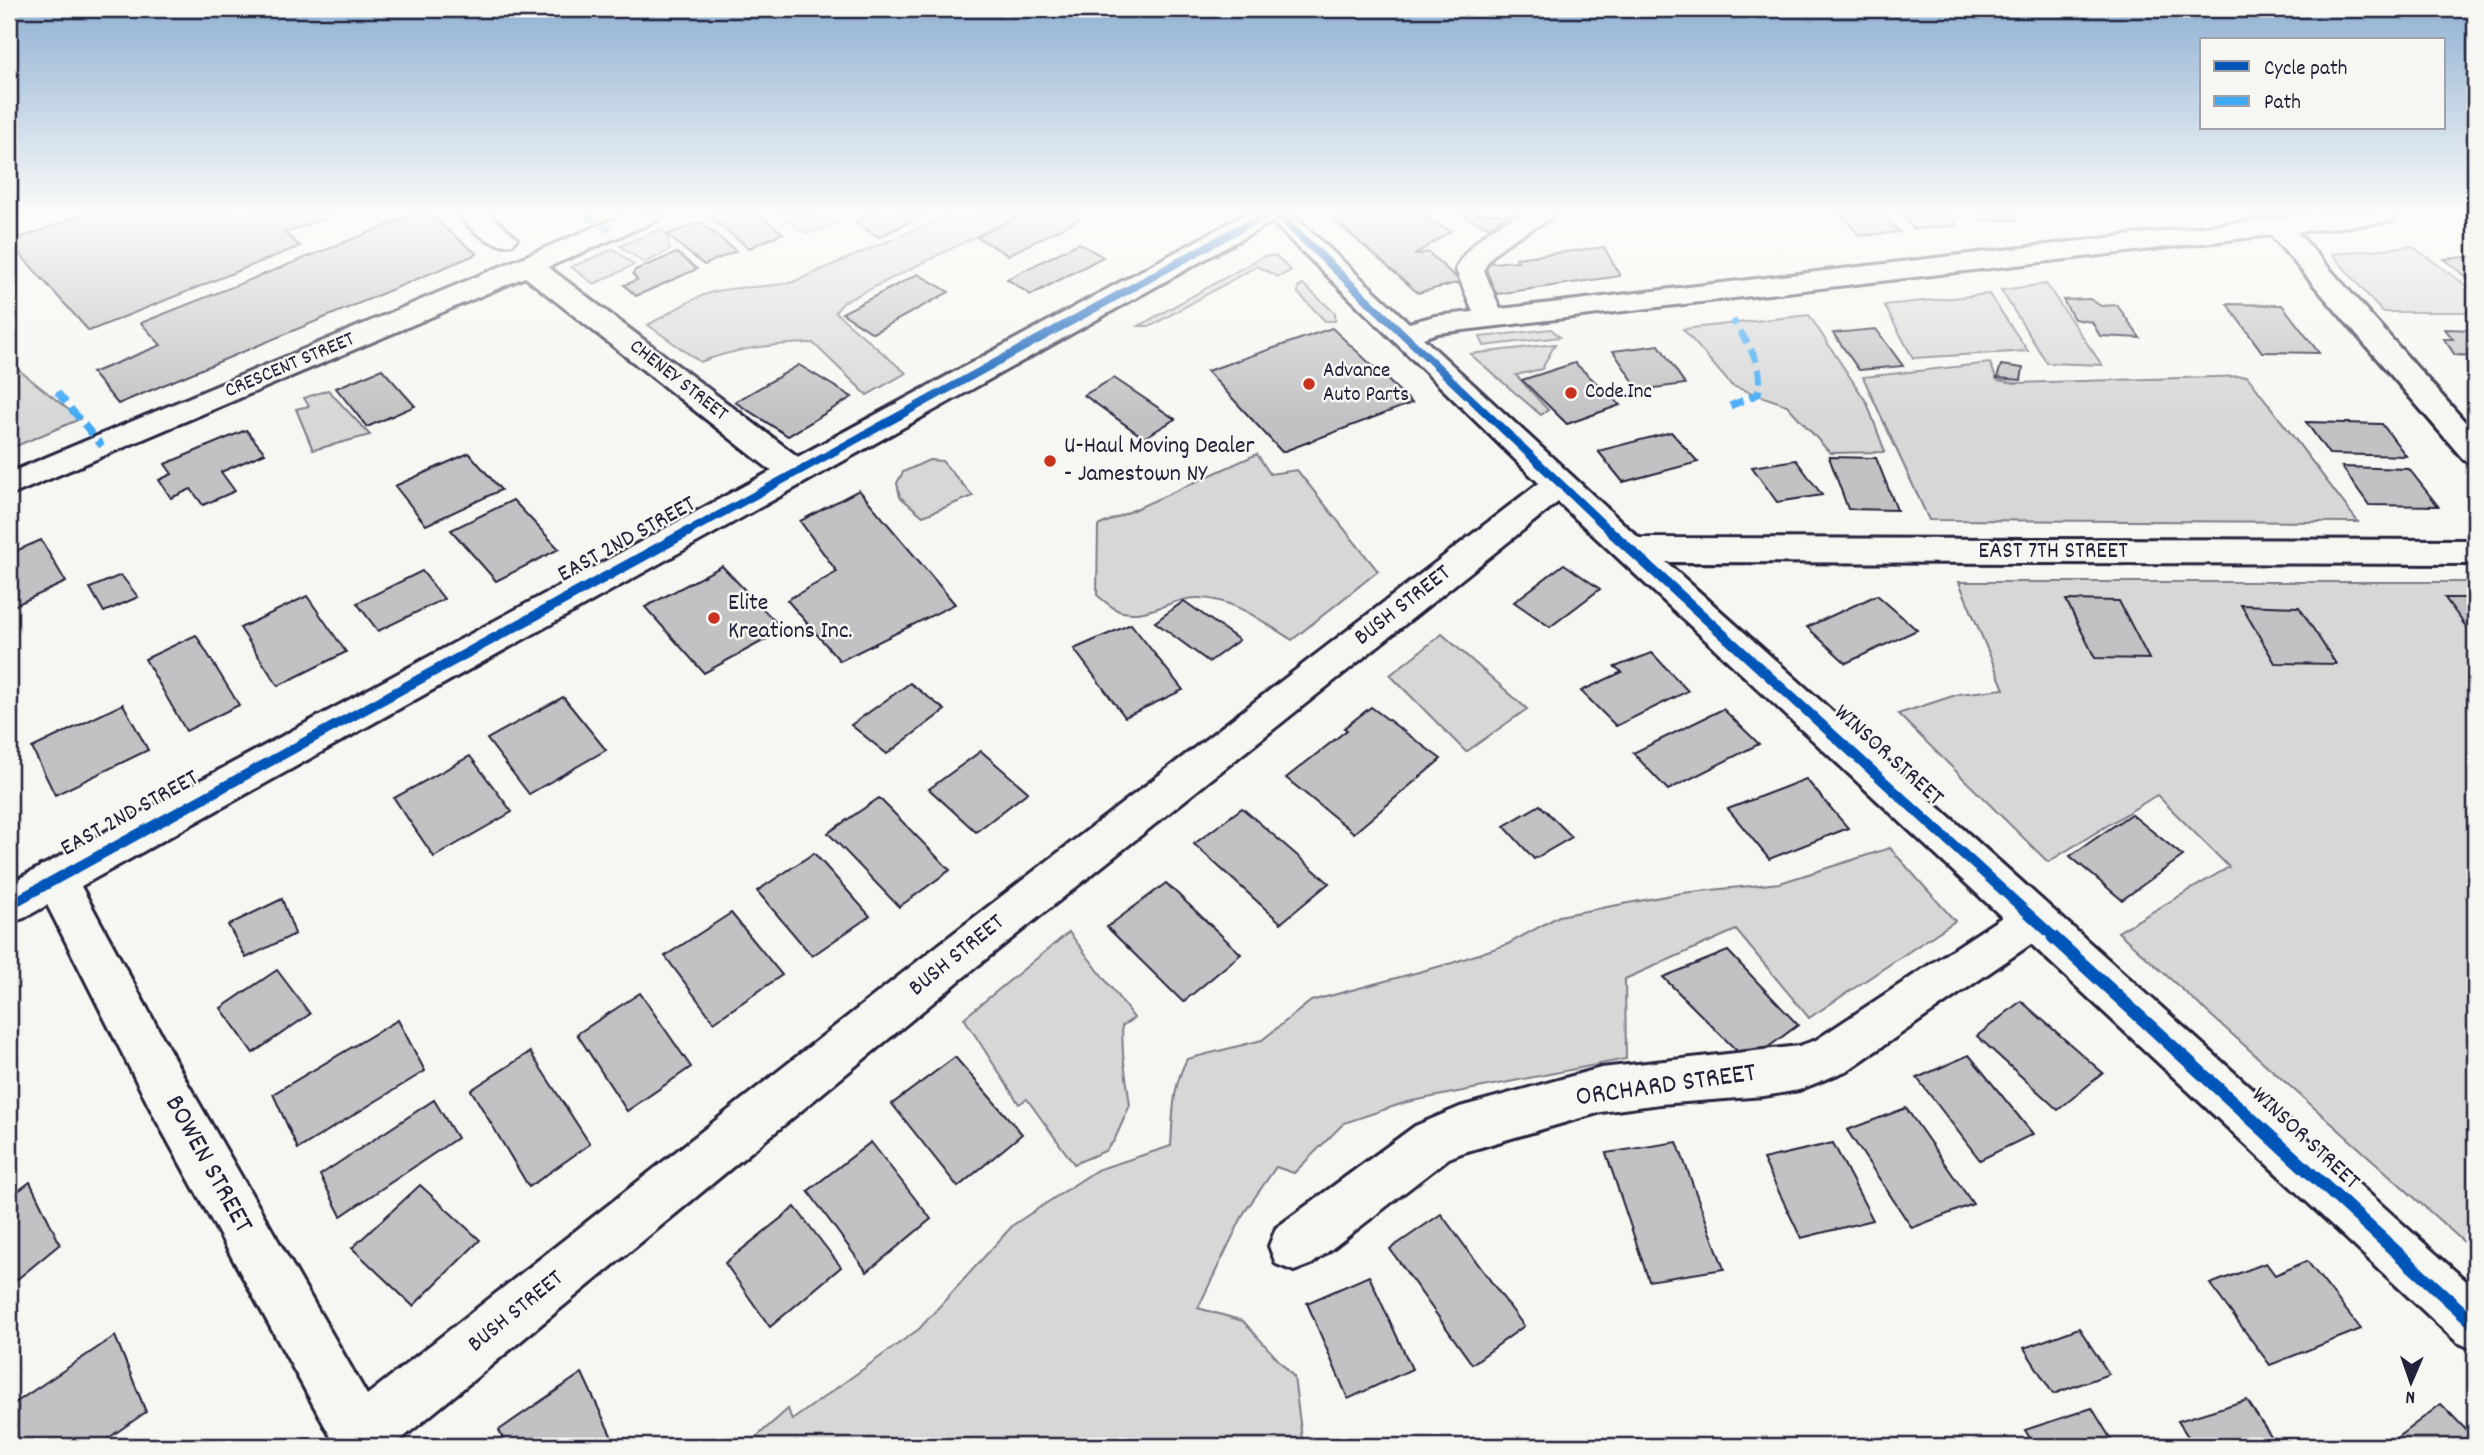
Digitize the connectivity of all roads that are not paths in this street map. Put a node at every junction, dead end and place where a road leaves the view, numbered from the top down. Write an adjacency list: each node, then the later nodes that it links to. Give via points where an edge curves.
1 (488, 282): 13 (street, CRESCENT STREET)
2 (550, 282): 11 (street, CHENEY STREET)
3 (1141, 282): 11 (street, EAST 2ND STREET)
4 (1349, 282): 9 (street, WINSOR STREET)
5 (1475, 282): 8 (street)
6 (1804, 282): 8 (street)
7 (2326, 282): 10 (street)
8 (1490, 319): 9 (street)
9 (1404, 334): 12 (street, WINSOR STREET)
10 (2475, 453)
11 (794, 471): 16 (street, EAST 2ND STREET)
12 (1559, 484): 14 (street, WINSOR STREET); 21 (street, BUSH STREET, via 961,953)
13 (9, 485)
14 (1631, 550): 15 (street, EAST 7TH STREET); 18 (street, WINSOR STREET)
15 (2475, 552)
16 (55, 879): 17 (street, EAST 2ND STREET); 21 (street, BOWEN STREET, via 166,1090)
17 (9, 905)
18 (2034, 919): 19 (street, ORCHARD STREET, via 1832,1055 1764,1074 1601,1090 1460,1130 1432,1142); 20 (street, WINSOR STREET)
19 (1294, 1246)
20 (2475, 1324)
21 (364, 1441)

